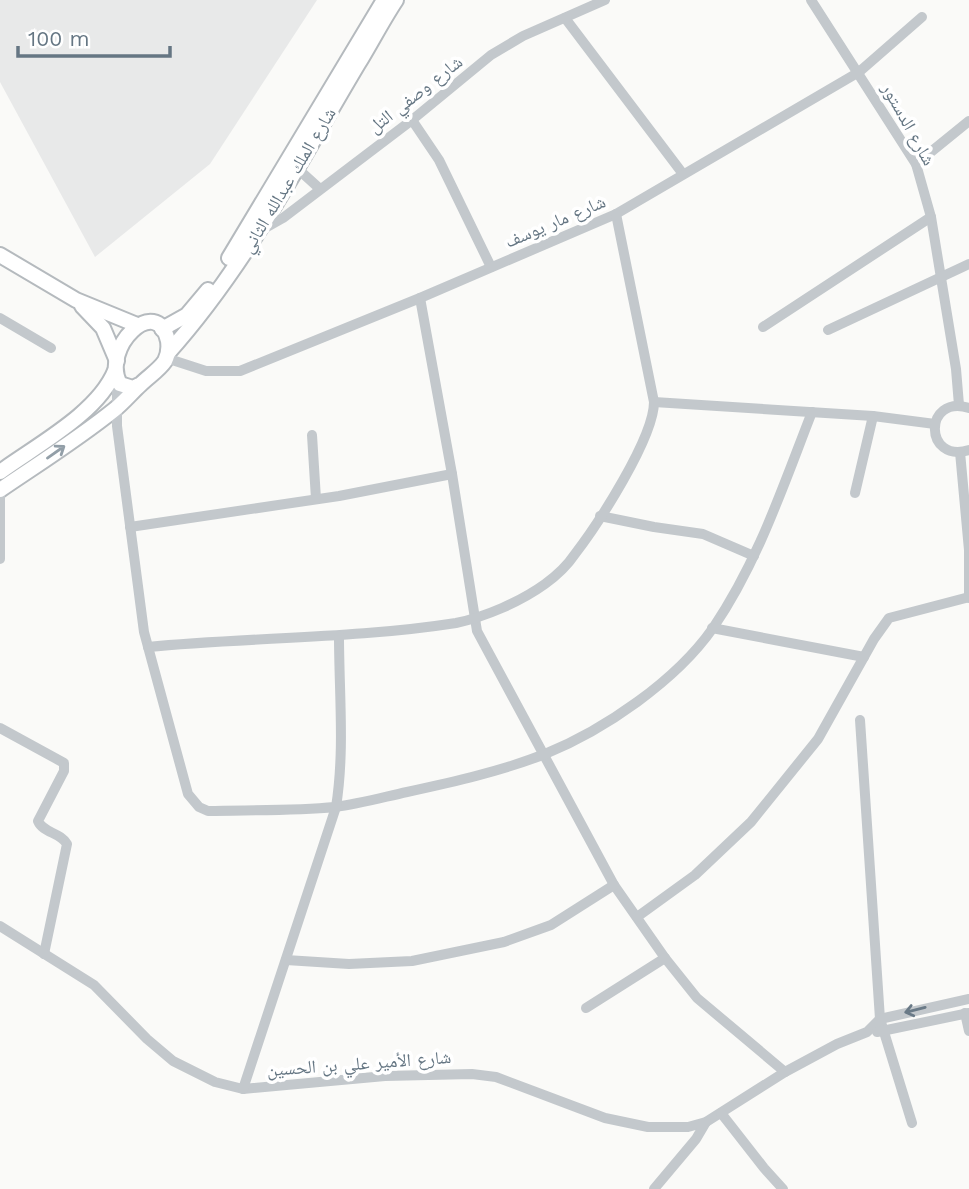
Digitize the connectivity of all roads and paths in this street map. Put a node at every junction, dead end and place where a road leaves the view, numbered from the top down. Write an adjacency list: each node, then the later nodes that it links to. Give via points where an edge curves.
1 (384, 0): 26 (main road, شارع الملك عبدالله الثاني, via 214,283 187,314)
2 (396, 0): 11 (main road, شارع الملك عبدالله الثاني)
3 (605, 0): 6 (street, شارع وصفي التل)
4 (811, 0): 7 (street, شارع الدستور)
5 (922, 16): 7 (street, شارع مار يوسف)
6 (565, 18): 8 (street, شارع وصفي التل, via 491,55); 12 (street)
7 (859, 72): 10 (street, شارع الدستور); 12 (street, شارع مار يوسف)
8 (412, 120): 13 (street, شارع وصفي التل); 19 (street, via 439,160)
9 (969, 121): 10 (street)
10 (916, 164): 15 (street, شارع الدستور)
11 (298, 169): 13 (street); 16 (main road, شارع الملك عبدالله الثاني)
12 (683, 174): 14 (street, شارع مار يوسف)
13 (320, 189): 16 (street, شارع وصفي التل)
14 (615, 214): 19 (street, شارع مار يوسف); 34 (street)
15 (931, 217): 20 (street, شارع الدستور); 25 (street)
16 (257, 233): 29 (main road, شارع الملك عبدالله الثاني, via 206,309)
17 (0, 255): 22 (main road)
18 (969, 264): 20 (street)
19 (491, 267): 21 (street, شارع مار يوسف)
20 (941, 278): 27 (street); 30 (street, شارع الدستور)
21 (420, 298): 29 (street, شارع مار يوسف, via 240,371 206,371); 43 (street)
22 (76, 300): 24 (main road); 32 (main road, via 103,328)
23 (0, 318): 28 (street)
24 (137, 325): 26 (main road, via 151,322); 32 (main road, via 123,341)
25 (763, 327)
26 (162, 329): 29 (main road, via 167,336)
27 (828, 330)
28 (51, 348)
29 (167, 355): 33 (main road, via 163,365)
30 (956, 369): 31 (street); 35 (street, شارع الدستور)
31 (969, 369)
32 (116, 370): 33 (main road, via 126,388); 36 (street); 42 (main road, via 105,392 88,409)
33 (139, 385): 36 (main road)
34 (654, 402): 37 (street); 47 (street, via 646,437)
35 (964, 407): 39 (street, via 943,410)
36 (116, 409): 44 (main road, one-way to 36); 48 (street)
37 (812, 412): 38 (street); 49 (street)
38 (873, 416): 39 (street); 45 (street)
39 (935, 424): 41 (street, via 940,444 949,451)
40 (312, 435): 46 (street)
41 (965, 451): 51 (street)
42 (0, 472)
43 (452, 474): 46 (street); 52 (street)
44 (0, 490): 50 (street)
45 (855, 493)
46 (316, 499): 48 (street)
47 (600, 516): 49 (street, via 703,534); 52 (street, via 575,556 543,585)
48 (130, 527): 55 (street)
49 (754, 556): 53 (street)
50 (0, 559)
51 (969, 598): 56 (street, via 895,615 885,622)
52 (475, 619): 54 (street); 59 (street, via 477,631)
53 (712, 628): 56 (street); 59 (street, via 690,655 648,692 581,736)
54 (339, 636): 55 (street); 60 (street, via 341,742)
55 (148, 647): 60 (street, via 188,793 199,807 208,811)
56 (864, 657): 62 (street, via 818,739 751,822 695,875)
57 (860, 720): 70 (street)
58 (0, 728): 64 (street, via 64,762 64,771 37,821 66,844)
59 (543, 754): 60 (street, via 452,782); 61 (street)
60 (336, 807): 66 (street)
61 (614, 885): 62 (street); 66 (street, via 551,925 504,942 412,961)
62 (637, 917): 65 (street)
63 (0, 926): 64 (street, شارع الأمير علي بن الحسين)
64 (44, 954): 75 (street, شارع الأمير علي بن الحسين, via 94,985 173,1061 215,1082)
65 (664, 958): 68 (street); 74 (street, via 697,998)
66 (286, 960): 75 (street)
67 (969, 999): 70 (street, one-way to 70)
68 (586, 1008)
69 (967, 1013): 71 (street); 73 (street, شارع الأمير علي بن الحسين)
70 (880, 1019): 72 (street, شارع الأمير علي بن الحسين); 73 (street)
71 (969, 1031)
72 (867, 1032): 73 (street, شارع الأمير علي بن الحسين); 74 (street, شارع الأمير علي بن الحسين)
73 (883, 1032): 78 (street)
74 (785, 1072): 76 (street, شارع الأمير علي بن الحسين)
75 (243, 1089): 77 (street, شارع الأمير علي بن الحسين, via 385,1076 472,1074 496,1077 630,1124 669,1128)
76 (721, 1112): 77 (street, شارع الأمير علي بن الحسين); 80 (street)
77 (706, 1122): 79 (street)
78 (912, 1123)
79 (654, 1189)
80 (783, 1189)

